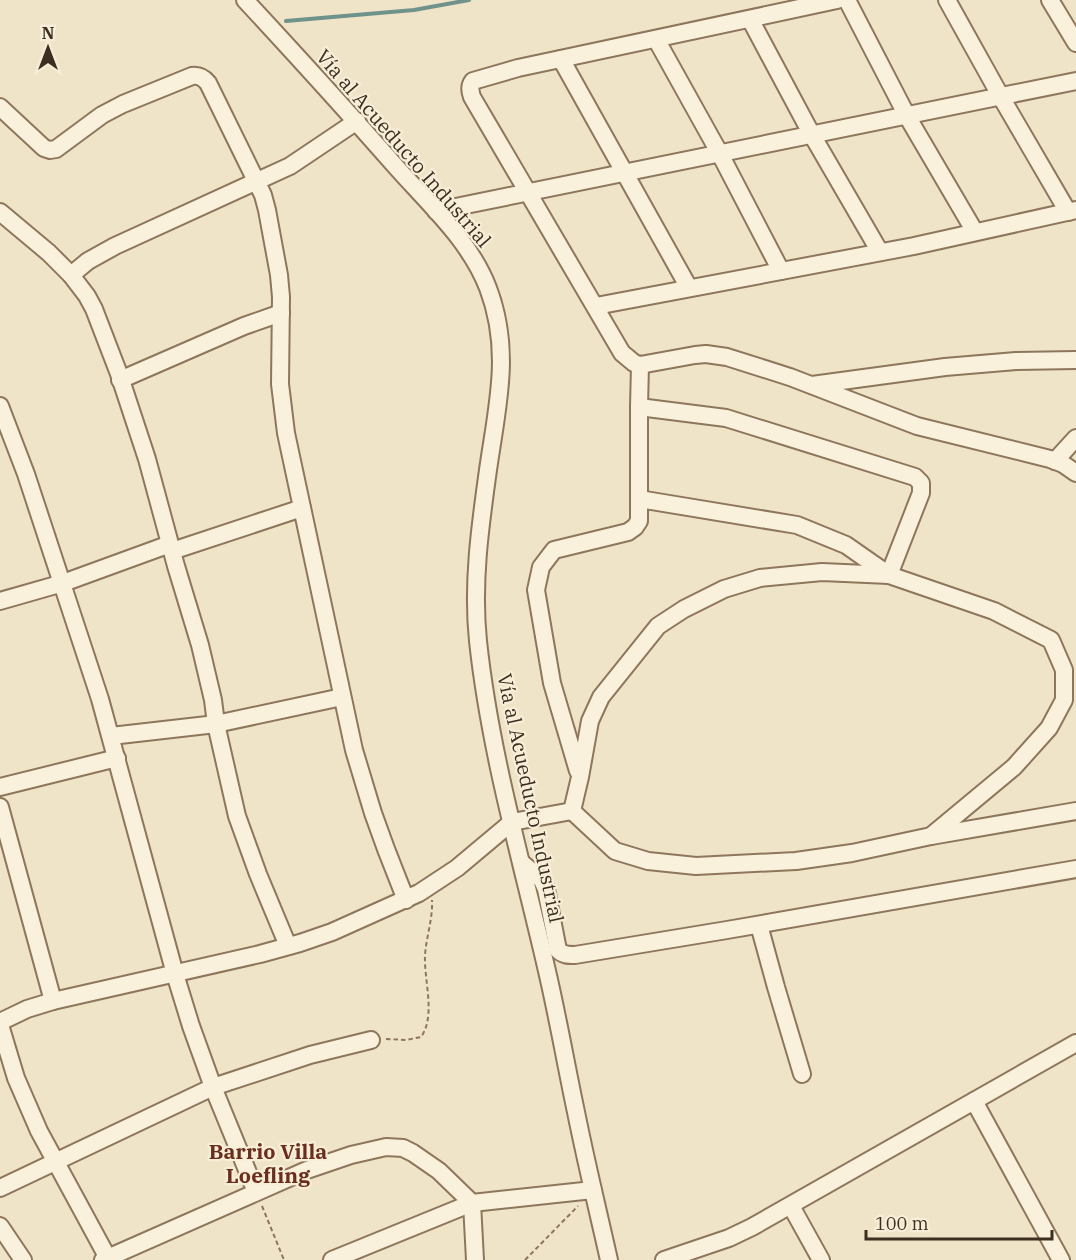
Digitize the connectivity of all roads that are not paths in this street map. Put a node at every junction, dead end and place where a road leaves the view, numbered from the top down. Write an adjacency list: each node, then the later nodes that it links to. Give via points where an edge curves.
1 (245, 0): 14 (street, Vía al Acueducto Industrial)
2 (837, 0): 6 (street)
3 (847, 0): 13 (street)
4 (947, 0): 11 (street)
5 (1050, 0): 8 (street)
6 (750, 19): 7 (street); 15 (street)
7 (656, 39): 9 (street); 16 (street)
8 (1076, 43)
9 (561, 59): 17 (street); 19 (street, via 478,78 470,85 472,97)
10 (1076, 81): 11 (street)
11 (1001, 97): 13 (street); 20 (street)
12 (0, 107): 18 (street, via 50,150 123,104 198,75 208,83)
13 (907, 116): 15 (street); 23 (street)
14 (357, 122): 18 (street, via 290,166); 22 (street, Vía al Acueducto Industrial)
15 (812, 135): 16 (street); 24 (street)
16 (720, 154): 17 (street); 25 (street)
17 (625, 173): 19 (street); 27 (street)
18 (256, 181): 26 (street, via 124,242); 29 (street, via 267,210 279,274)
19 (527, 193): 22 (street); 28 (street)
20 (1072, 211): 23 (street)
21 (0, 212): 26 (street)
22 (436, 212): 54 (street, Vía al Acueducto Industrial, via 465,245 482,273 501,335 500,387 476,590 487,700)
23 (975, 232): 24 (street)
24 (880, 252): 25 (street)
25 (781, 271): 27 (street)
26 (71, 275): 32 (street, via 94,309)
27 (689, 288): 28 (street)
28 (596, 306): 31 (street, via 622,354)
29 (281, 313): 32 (street); 40 (street, via 280,384)
30 (1076, 360): 33 (street, via 945,367)
31 (640, 365): 33 (street, via 714,355); 35 (street)
32 (120, 380): 41 (street)
33 (811, 386): 37 (street, via 917,426)
34 (0, 405): 43 (street)
35 (639, 407): 39 (street); 42 (street, via 726,418 915,477 921,483 921,493)
36 (1076, 438): 37 (street)
37 (1055, 461): 38 (street)
38 (1076, 472)
39 (639, 499): 42 (street, via 797,525 846,545); 49 (street, via 635,527 554,550 541,567 536,590 552,683)
40 (302, 508): 41 (street); 45 (street)
41 (171, 547): 43 (street); 46 (street, via 203,654)
42 (889, 575): 49 (street, via 822,572 760,578 724,589 684,609 658,626 601,697 590,721); 55 (street, via 994,611 1051,640 1064,670 1064,700 1049,728 1014,767)
43 (63, 583): 44 (street); 47 (street)
44 (0, 601)
45 (342, 697): 46 (street); 58 (street, via 364,785)
46 (216, 724): 47 (street); 60 (street, via 237,816)
47 (111, 736): 48 (street)
48 (117, 758): 50 (street); 61 (street)
49 (580, 777): 52 (street)
50 (0, 787)
51 (0, 807): 62 (street)
52 (572, 811): 54 (street); 55 (street, via 615,851 648,861 696,866 796,861)
53 (1076, 811): 55 (street)
54 (512, 822): 56 (street, Vía al Acueducto Industrial); 58 (street, via 429,887)
55 (931, 836)
56 (522, 863): 59 (street, via 542,880 555,940 562,953 575,955); 71 (street, Vía al Acueducto Industrial)
57 (1076, 868): 59 (street)
58 (406, 900): 60 (street)
59 (759, 925): 66 (street)
60 (288, 946): 61 (street)
61 (175, 974): 62 (street); 67 (street)
62 (53, 1001): 63 (street)
63 (0, 1023): 69 (street, via 16,1078)
64 (371, 1040): 67 (street, via 310,1055)
65 (1076, 1043): 68 (street)
66 (802, 1074)
67 (213, 1087): 69 (street); 72 (street)
68 (974, 1101): 74 (street); 83 (street)
69 (55, 1162): 70 (street); 76 (street)
70 (0, 1188)
71 (593, 1190): 73 (street); 80 (street, Vía al Acueducto Industrial)
72 (256, 1192): 73 (street, via 351,1155 394,1147 413,1153 439,1171); 76 (street)
73 (472, 1203): 78 (street); 79 (street)
74 (791, 1206): 81 (street, via 729,1238); 82 (street)
75 (0, 1226): 77 (street)
76 (106, 1259)
77 (23, 1260)
78 (332, 1260)
79 (475, 1260)
80 (609, 1260)
81 (664, 1260)
82 (821, 1260)
83 (1061, 1260)

